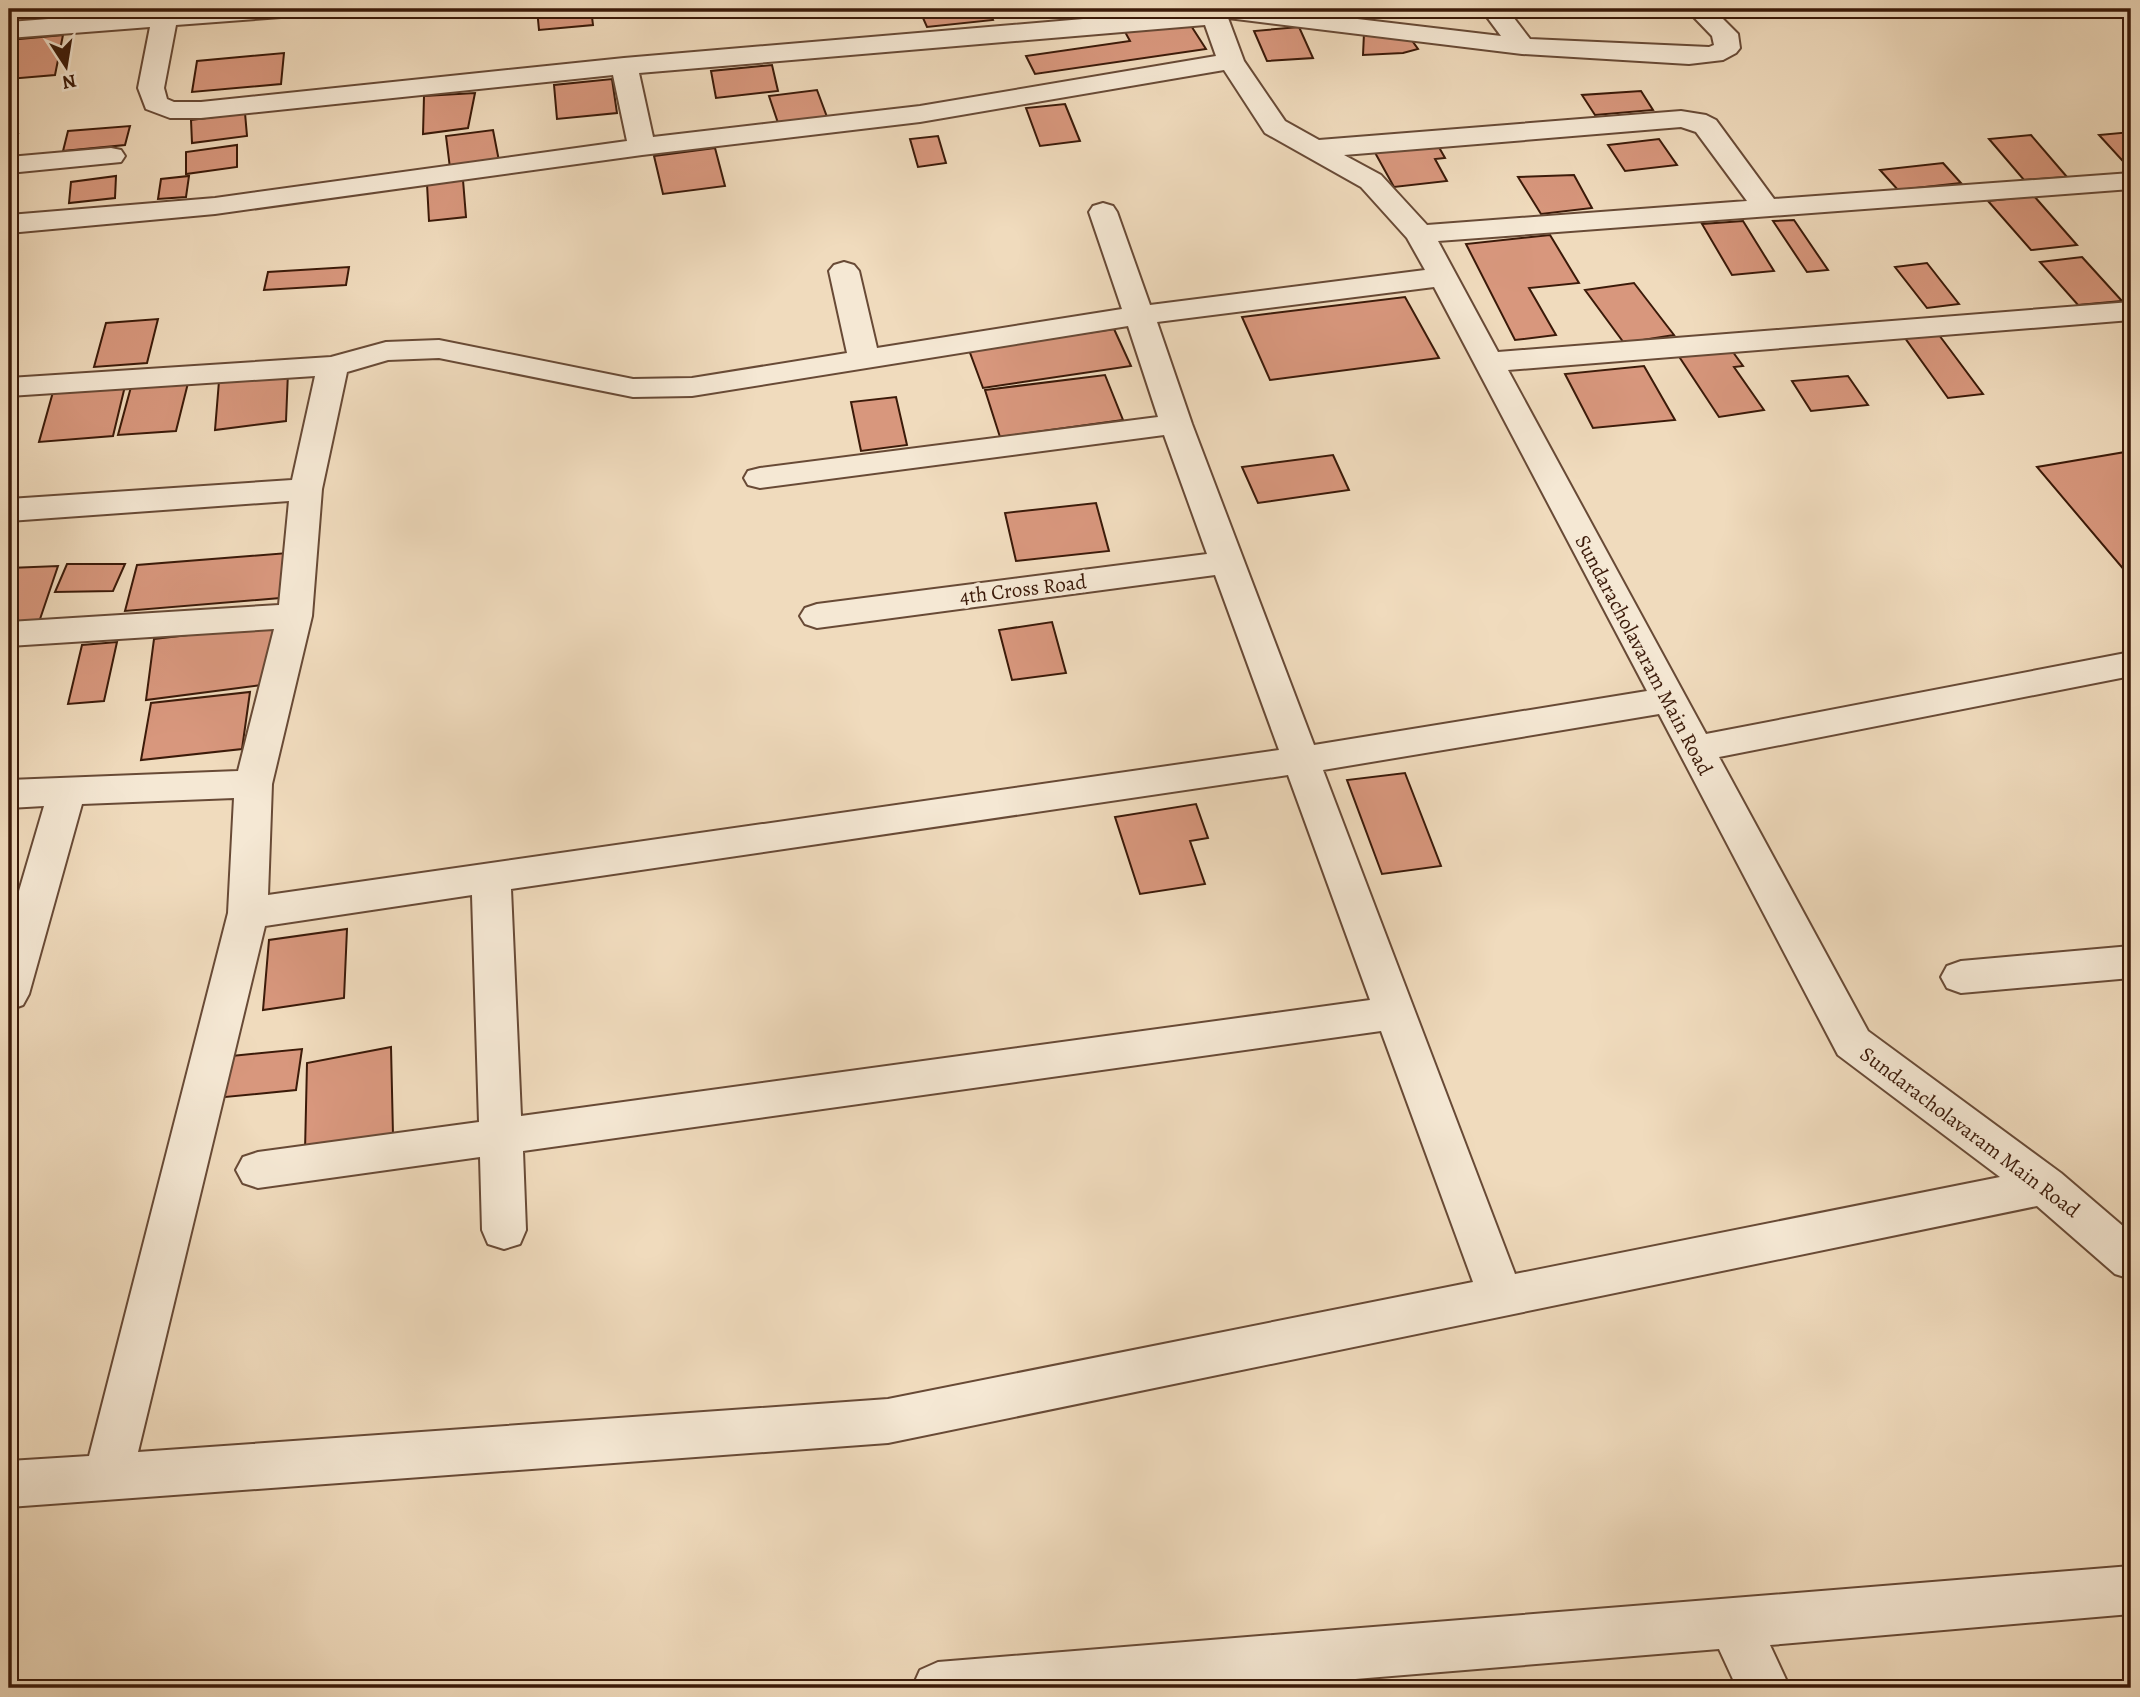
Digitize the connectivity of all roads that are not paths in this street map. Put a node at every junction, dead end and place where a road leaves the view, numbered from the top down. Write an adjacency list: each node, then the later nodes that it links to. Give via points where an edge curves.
1 (281, 9): 5 (street)
2 (1494, 9): 7 (street)
3 (1699, 9): 7 (street, via 1725,34 1727,48 1714,55)
4 (1213, 11): 7 (street); 8 (street, Sundaracholavaram Main Road); 9 (street)
5 (165, 14): 6 (street); 9 (street, via 151,88 155,103 170,110)
6 (9, 30)
7 (1522, 46)
8 (1231, 61): 10 (street, via 920,114); 11 (street, Sundaracholavaram Main Road, via 1275,127)
9 (624, 66): 10 (street)
10 (642, 147): 17 (street, via 215,206)
11 (1314, 149): 15 (street, via 1681,119 1706,126); 18 (street, Sundaracholavaram Main Road, via 1371,181)
12 (111, 156): 13 (street)
13 (9, 166)
14 (2131, 181): 15 (street)
15 (1766, 208): 18 (street)
16 (1102, 212): 22 (street)
17 (9, 223)
18 (1420, 234): 20 (street, Sundaracholavaram Main Road)
19 (844, 271): 23 (street)
20 (1443, 277): 22 (street); 24 (street, Sundaracholavaram Main Road)
21 (2131, 311): 24 (street)
22 (1139, 315): 23 (street); 27 (street)
23 (864, 360): 25 (street, via 692,387 633,388 439,349 386,351)
24 (1488, 362): 36 (street, Sundaracholavaram Main Road)
25 (333, 366): 26 (street); 29 (street)
26 (9, 387)
27 (1176, 424): 28 (street); 31 (street)
28 (760, 478)
29 (306, 489): 30 (street); 32 (street)
30 (9, 510)
31 (1228, 562): 33 (street, 4th Cross Road); 38 (street)
32 (295, 616): 34 (street); 39 (street)
33 (817, 616)
34 (9, 634)
35 (2131, 664): 37 (street)
36 (1669, 700): 37 (street, Sundaracholavaram Main Road); 38 (street)
37 (1693, 749): 50 (street, Sundaracholavaram Main Road, via 1853,1043)
38 (1301, 760): 42 (street); 47 (street)
39 (253, 784): 40 (street); 43 (street)
40 (67, 790): 41 (street); 46 (street)
41 (9, 793)
42 (491, 878): 43 (street); 48 (street)
43 (248, 913): 54 (street)
44 (2131, 962): 45 (street)
45 (1962, 977)
46 (9, 994)
47 (1395, 1013): 48 (street); 53 (street)
48 (502, 1136): 49 (street); 51 (street)
49 (258, 1170)
50 (2045, 1186): 52 (street, Sundaracholavaram Main Road); 53 (street)
51 (504, 1230)
52 (2131, 1260)
53 (1501, 1297): 54 (street, via 888,1421)
54 (108, 1477): 55 (street)
55 (9, 1484)
56 (2131, 1590): 57 (street)
57 (1733, 1623): 58 (street); 59 (street)
58 (938, 1688)
59 (1764, 1688)

